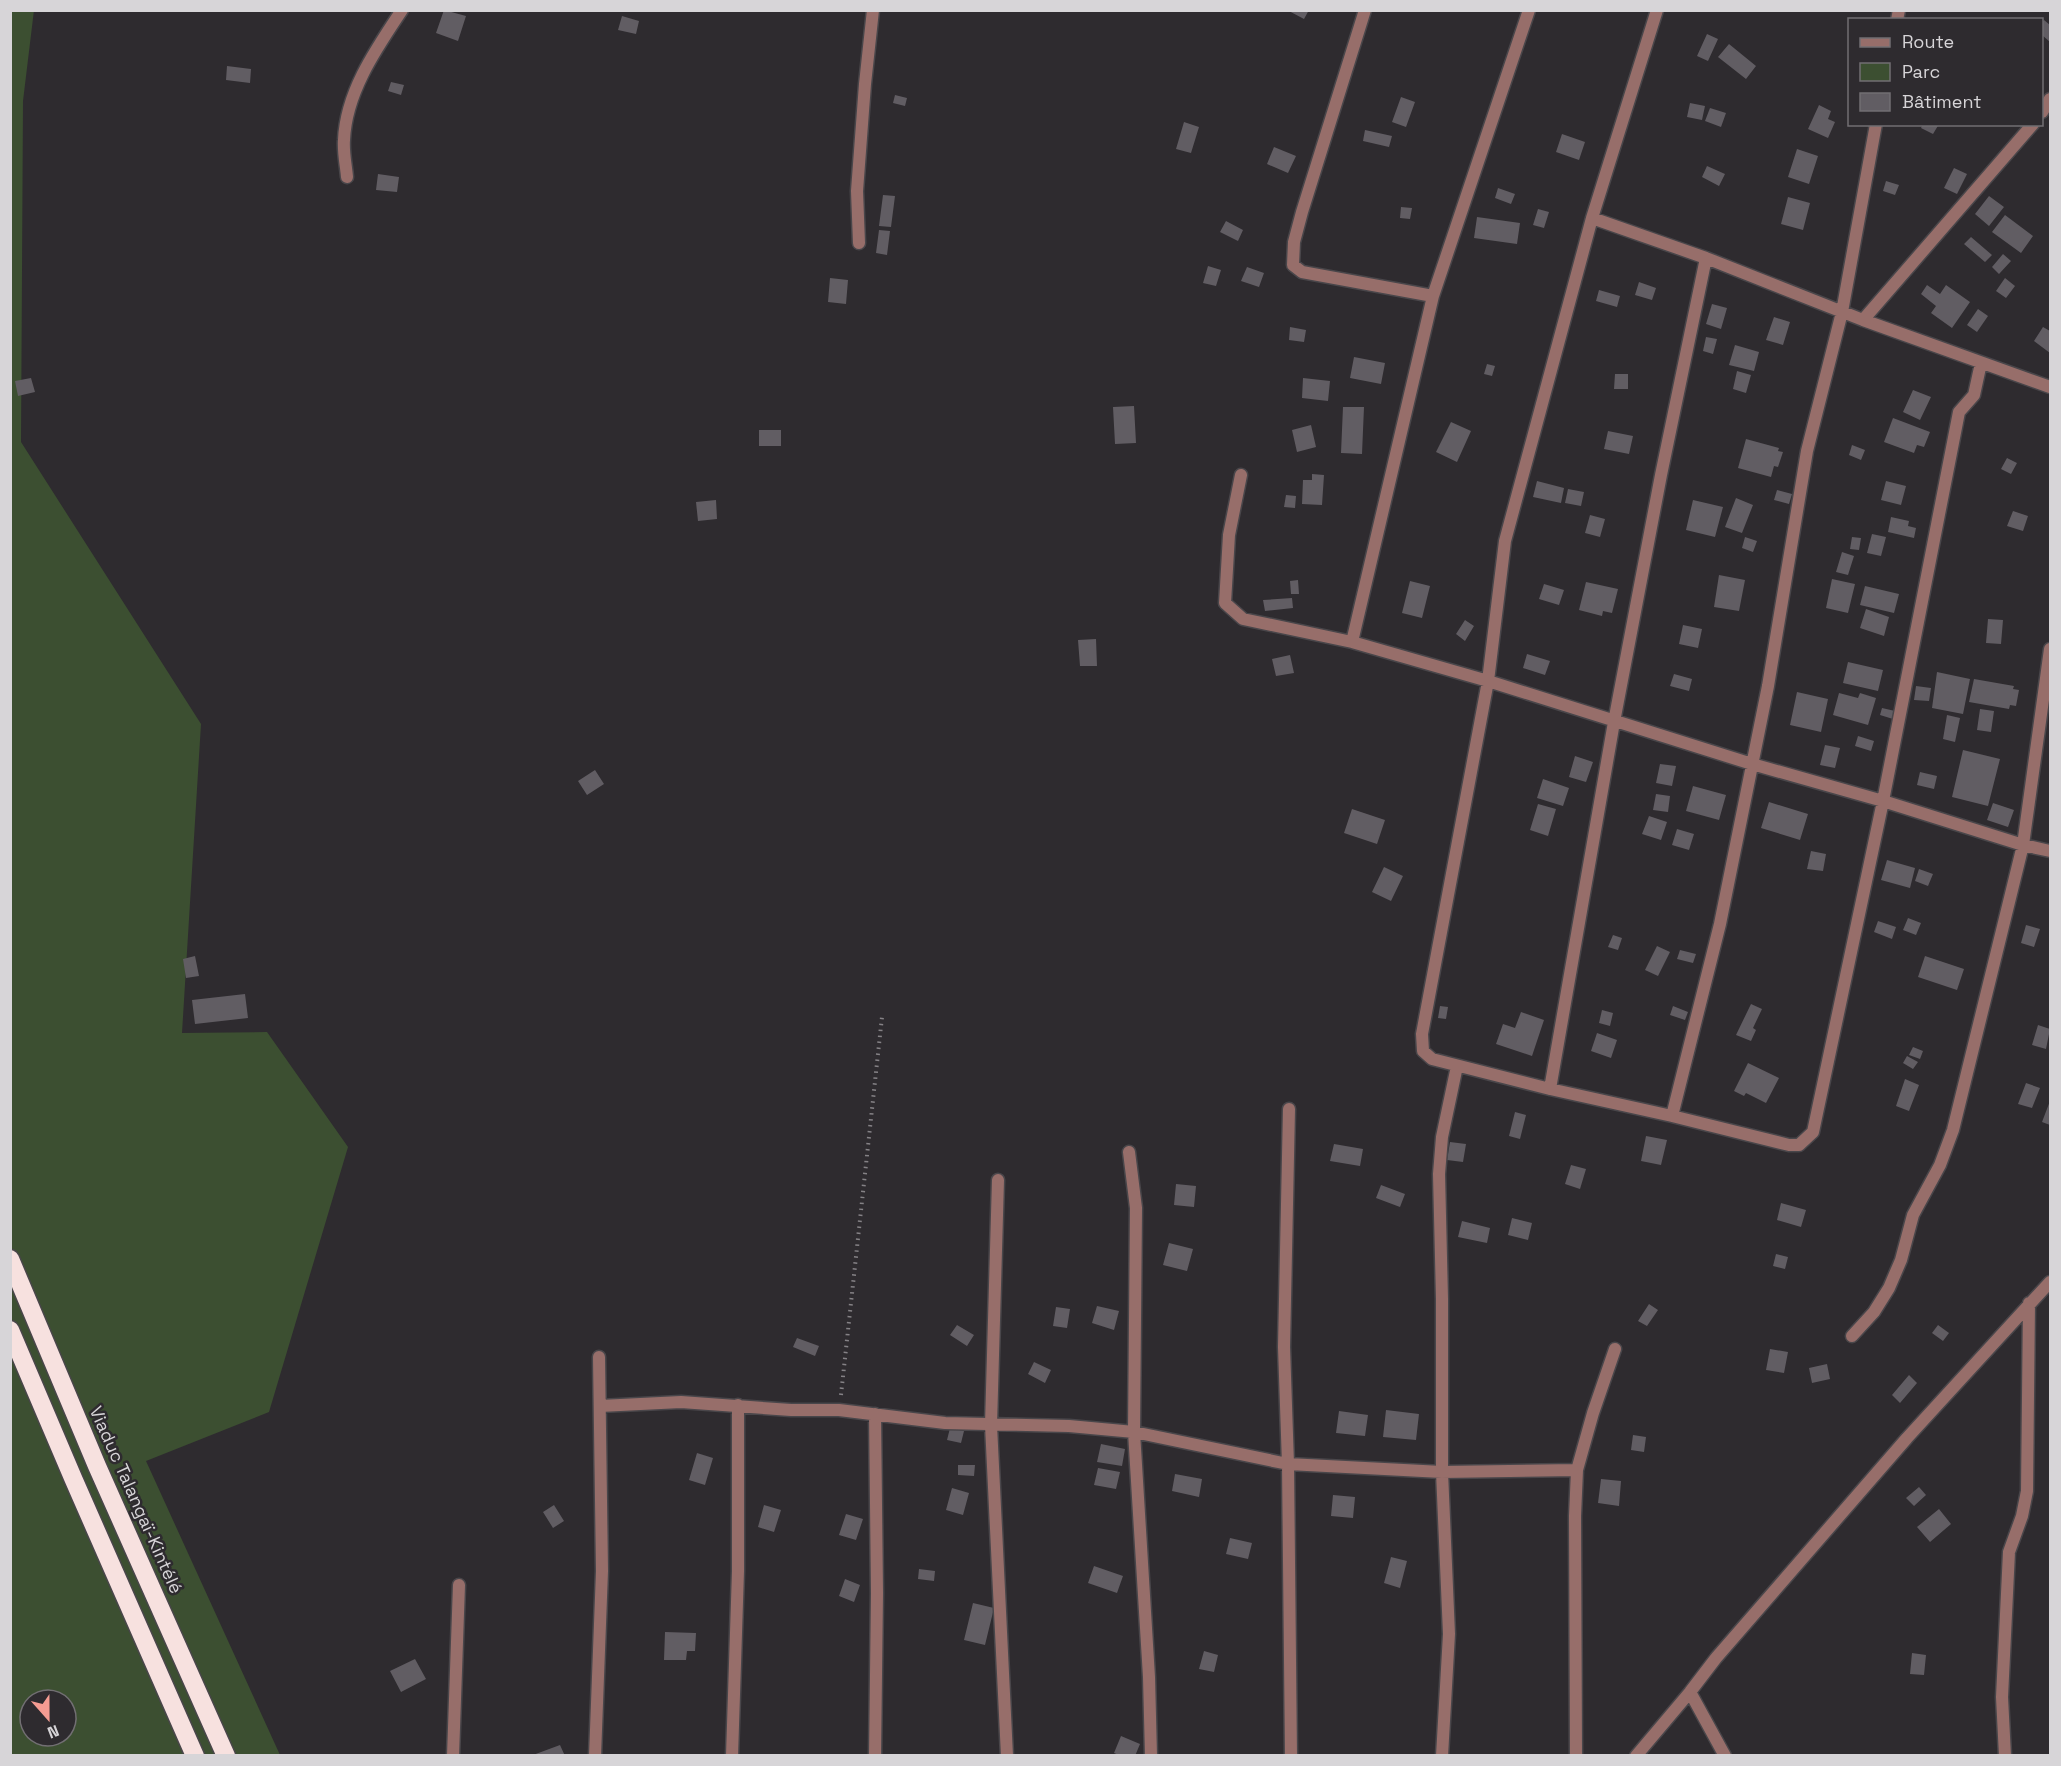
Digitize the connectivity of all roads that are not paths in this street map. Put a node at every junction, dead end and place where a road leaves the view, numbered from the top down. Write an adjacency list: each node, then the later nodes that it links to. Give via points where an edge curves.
1 (402, 10): 8 (street, via 372,58 350,104 344,140)
2 (873, 10): 10 (street, via 857,191)
3 (1365, 10): 12 (street, via 1302,212 1293,265 1302,272)
4 (1529, 10): 12 (street)
5 (1657, 10): 9 (street)
6 (1876, 126): 13 (street)
7 (2031, 126): 14 (street)
8 (347, 177)
9 (1592, 218): 11 (street); 20 (street, via 1505,541)
10 (860, 243)
11 (1706, 258): 13 (street); 21 (street)
12 (1433, 296): 18 (street)
13 (1842, 312): 14 (street); 22 (street, via 1807,451)
14 (1863, 320): 15 (street)
15 (1981, 363): 16 (street); 23 (street, via 1974,395 1959,412)
16 (2050, 387)
17 (1241, 475): 18 (street, via 1229,535 1225,603 1243,620)
18 (1352, 642): 20 (street)
19 (2050, 649): 24 (street)
20 (1488, 681): 21 (street); 26 (street, via 1421,1043 1426,1056)
21 (1614, 722): 22 (street); 27 (street)
22 (1752, 764): 23 (street); 29 (street, via 1719,924)
23 (1883, 801): 24 (street); 29 (street, via 1813,1132 1799,1145 1789,1145)
24 (2023, 845): 25 (street); 36 (street, via 1953,1130 1940,1165 1913,1215 1889,1288)
25 (2050, 851)
26 (1457, 1066): 27 (street); 46 (street, via 1442,1137 1439,1174)
27 (1550, 1089): 29 (street)
28 (1289, 1109): 44 (street, via 1284,1347)
29 (1672, 1116)
30 (1129, 1152): 43 (street, via 1136,1208)
31 (998, 1180): 42 (street)
32 (10, 1259): 50 (highway, Viaduc Talangaï-Kintélé)
33 (2050, 1282): 34 (street)
34 (2029, 1303): 48 (street, via 1899,1446); 62 (street, via 2028,1491 2009,1552 2002,1697)
35 (10, 1330): 49 (highway)
36 (1852, 1336)
37 (1615, 1349): 45 (street)
38 (599, 1357): 40 (street)
39 (738, 1405): 40 (street, via 681,1402); 41 (street); 53 (street)
40 (600, 1406): 52 (street, via 602,1571)
41 (875, 1414): 42 (street); 54 (street)
42 (991, 1425): 43 (street); 55 (street)
43 (1134, 1432): 44 (street); 56 (street)
44 (1288, 1464): 46 (street); 57 (street)
45 (1577, 1470): 46 (street); 59 (street)
46 (1442, 1472): 58 (street, via 1449,1634)
47 (459, 1585): 51 (street)
48 (1690, 1692): 60 (street); 61 (street)
49 (195, 1755)
50 (226, 1755)
51 (453, 1755)
52 (595, 1755)
53 (732, 1755)
54 (875, 1755)
55 (1007, 1755)
56 (1151, 1755)
57 (1291, 1755)
58 (1442, 1755)
59 (1576, 1755)
60 (1636, 1755)
61 (1725, 1755)
62 (2005, 1755)

